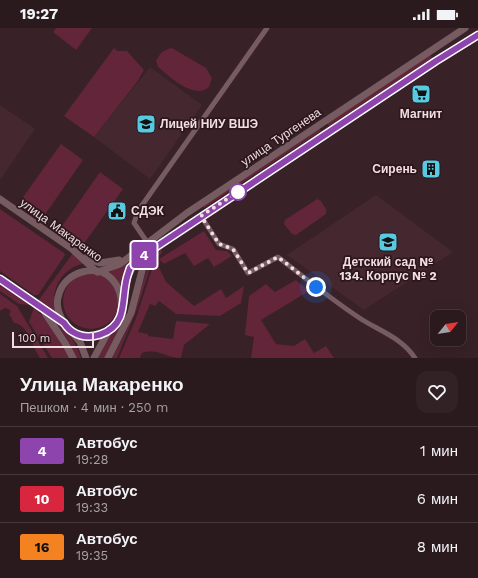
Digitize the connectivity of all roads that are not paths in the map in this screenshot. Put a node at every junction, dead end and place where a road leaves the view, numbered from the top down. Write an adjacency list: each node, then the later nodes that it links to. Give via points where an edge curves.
1 (267, 28): 11 (street, via 138,211 134,223)
2 (465, 28): 4 (main road, улица Тургенева)
3 (478, 35): 5 (main road, улица Тургенева)
4 (432, 50): 5 (main road); 6 (main road, улица Тургенева)
5 (438, 59): 7 (main road, улица Тургенева)
6 (322, 122): 7 (main road); 9 (main road, улица Тургенева)
7 (328, 132): 10 (main road, улица Тургенева)
8 (0, 199): 13 (main road, улица Макаренко)
9 (195, 208): 10 (main road); 11 (main road, улица Тургенева)
10 (201, 216): 12 (main road, улица Тургенева); 27 (street, via 219,244 233,249 248,273 278,257 362,320 406,346)
11 (147, 242): 14 (main road, улица Тургенева)
12 (157, 246): 18 (main road, улица Тургенева, via 130,268); 26 (main road, via 143,267 131,313)
13 (72, 249): 14 (main road, via 89,260 100,263); 16 (main road, улица Макаренко)
14 (132, 254): 15 (main road, улица Тургенева)
15 (111, 268): 16 (main road, улица Макаренко)
16 (98, 272): 18 (main road, via 110,278 116,285); 20 (main road, via 75,275 61,288 57,305)
17 (0, 279): 19 (main road)
18 (122, 300): 21 (main road, via 120,317)
19 (38, 306): 20 (main road); 23 (main road, via 55,327)
20 (64, 323): 22 (main road)
21 (109, 330): 22 (main road, via 94,336 83,336); 25 (main road)
22 (73, 332): 24 (main road)
23 (73, 358)
24 (86, 358)
25 (94, 358)
26 (108, 358)
27 (415, 358)

